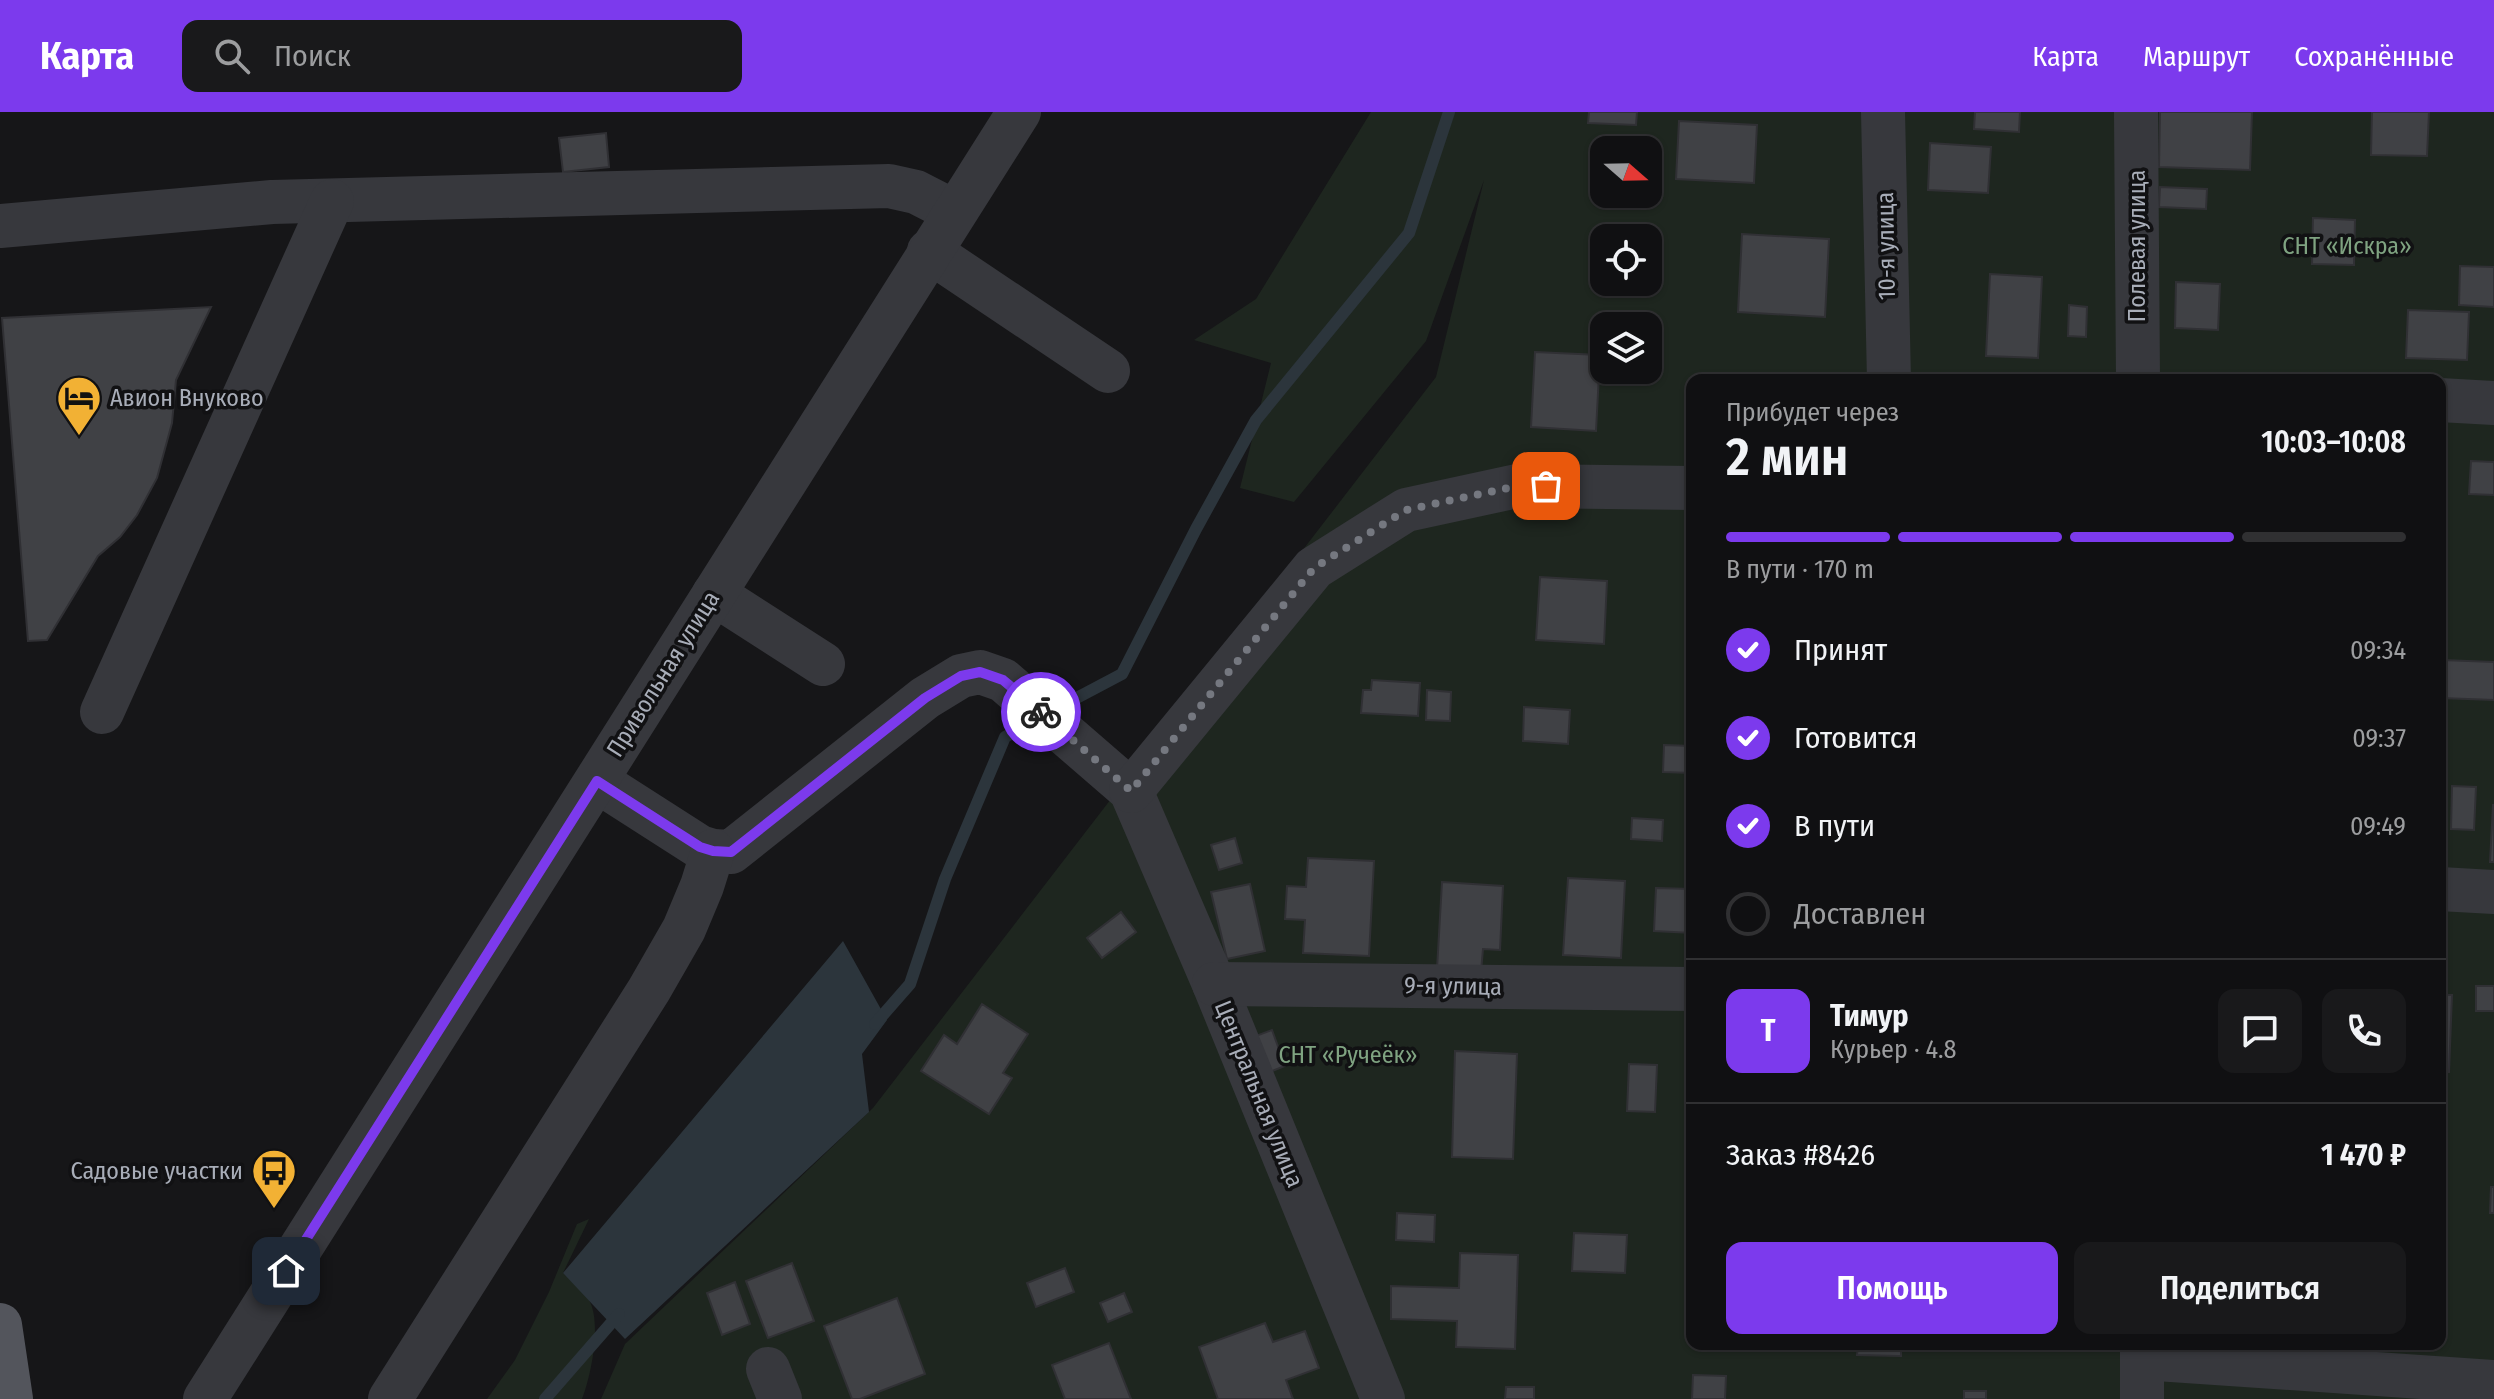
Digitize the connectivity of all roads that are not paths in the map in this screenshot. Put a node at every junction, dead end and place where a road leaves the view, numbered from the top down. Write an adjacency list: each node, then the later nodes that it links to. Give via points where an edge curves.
1 (1019, 112): 5 (street, Привольная улица)
2 (1883, 112): 9 (street, 10-я улица)
3 (2136, 112): 10 (street, Полевая улица)
4 (332, 201): 5 (street, via 889,186 916,192); 6 (street); 16 (street)
5 (955, 212): 7 (street, Привольная улица)
6 (0, 226)
7 (929, 251): 8 (street); 14 (street, Привольная улица)
8 (1108, 371)
9 (1889, 374)
10 (2138, 374)
11 (2446, 400): 12 (street)
12 (2494, 403)
13 (1686, 488): 18 (street, via 1517,486 1406,510 1314,568)
14 (714, 594): 15 (street); 17 (street, Привольная улица)
15 (823, 664)
16 (102, 712)
17 (597, 781): 19 (street); 28 (street, Привольная улица)
18 (1131, 791): 19 (street, via 1003,680 980,672 961,676 925,698 731,852); 22 (street, Центральная улица)
19 (713, 851): 29 (street, via 684,929)
20 (2446, 889): 21 (street)
21 (2494, 892)
22 (1214, 984): 23 (street, 9-я улица); 30 (street, Центральная улица)
23 (1686, 989)
24 (0, 1325): 27 (main road)
25 (2142, 1367): 26 (street)
26 (2494, 1382)
27 (11, 1399)
28 (205, 1399)
29 (390, 1399)
30 (1383, 1399)

